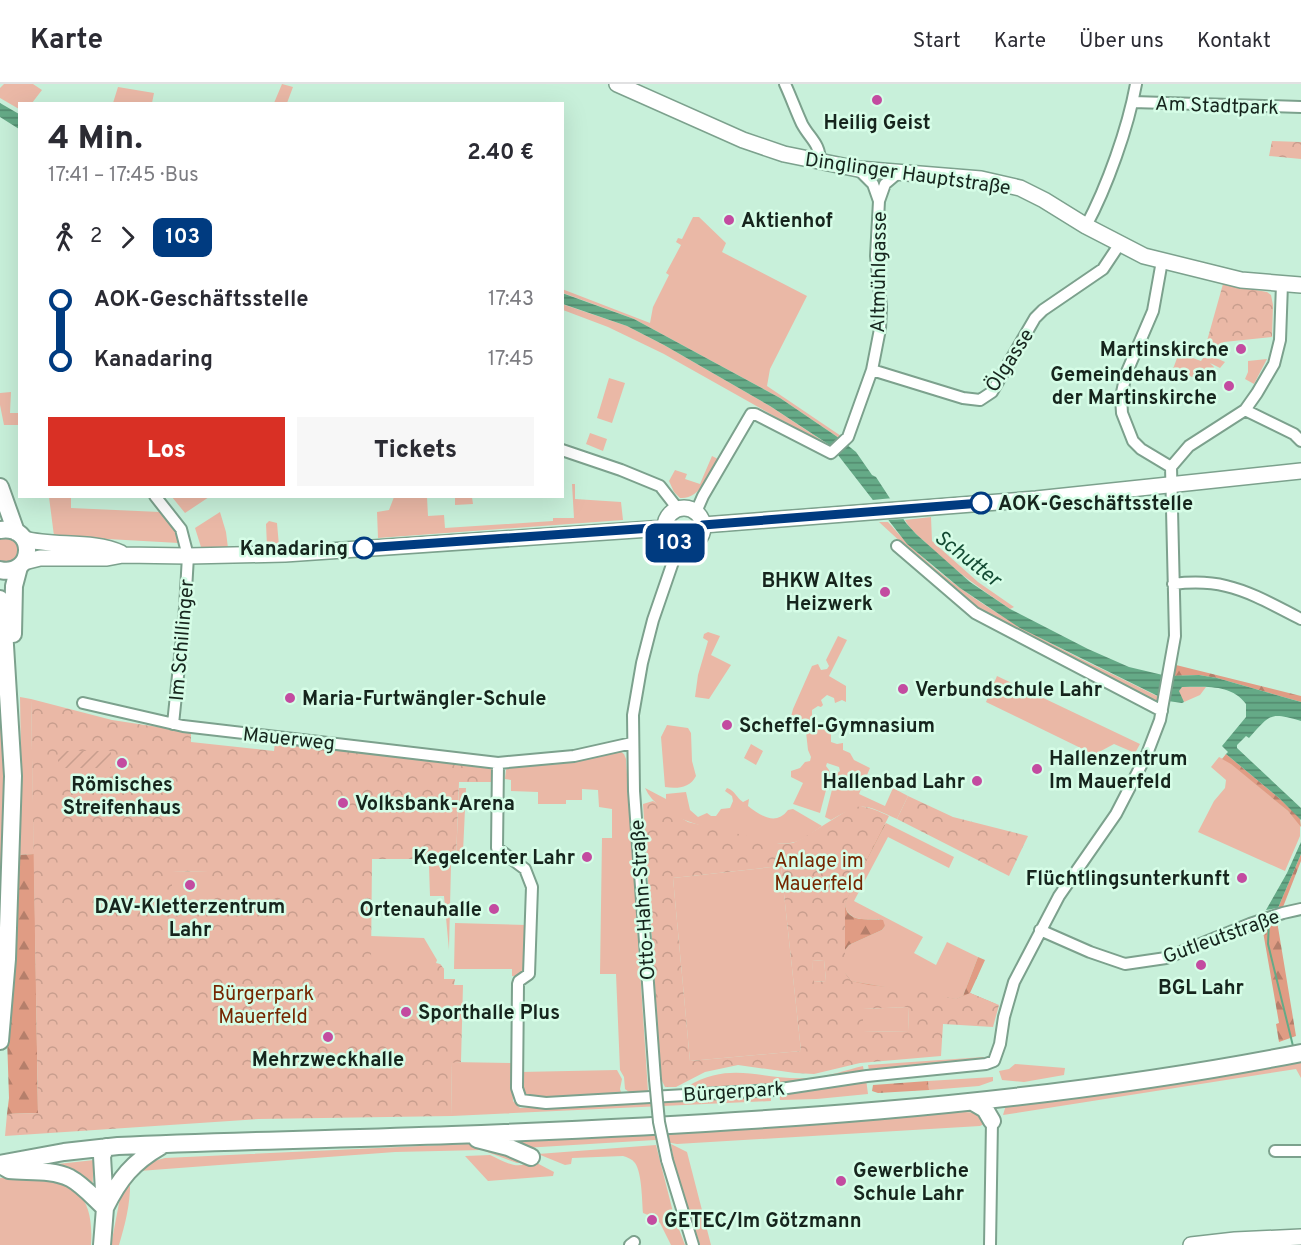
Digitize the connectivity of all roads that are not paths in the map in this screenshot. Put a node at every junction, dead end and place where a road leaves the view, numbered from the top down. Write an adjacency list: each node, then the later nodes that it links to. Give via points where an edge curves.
1 (620, 84): 6 (street, Dinglinger Hauptstraße, via 761,147)
2 (785, 84): 6 (street, via 807,133 817,143)
3 (1136, 84): 4 (street)
4 (1132, 102): 5 (street, Am Stadtpark); 10 (street)
5 (1301, 107)
6 (820, 162): 7 (street, Dinglinger Hauptstraße)
7 (858, 169): 8 (street, Dinglinger Hauptstraße); 9 (street, Altmühlgasse, via 873,184)
8 (898, 173): 9 (street, Altmühlgasse, via 885,184); 10 (street, Dinglinger Hauptstraße, via 981,179 1012,186)
9 (879, 201): 15 (street, Altmühlgasse, via 876,256 881,307)
10 (1086, 226): 11 (street, Dinglinger Hauptstraße)
11 (1119, 245): 12 (street, Dinglinger Hauptstraße); 15 (street, Ölgasse, via 1103,269 1035,318 992,392 980,400)
12 (1162, 261): 13 (street, Dinglinger Hauptstraße, via 1240,280); 19 (street, via 1153,311 1126,374 1121,397 1122,413 1133,441)
13 (1282, 284): 14 (street, Dinglinger Hauptstraße); 16 (street, via 1280,340 1274,364)
14 (1301, 285)
15 (872, 370): 25 (street, Altmühlgasse, via 848,437 832,452 751,414 703,496)
16 (1245, 410): 17 (street); 19 (street, via 1189,446)
17 (1301, 441)
18 (564, 451): 24 (street, via 660,486)
19 (1171, 467): 21 (street)
20 (1301, 471): 21 (street)
21 (1170, 485): 25 (street, via 866,512); 33 (street)
22 (0, 487): 26 (main road)
23 (157, 498): 30 (street, via 181,529)
24 (678, 509): 25 (street, via 690,509); 27 (street, via 668,516)
25 (699, 519): 27 (street, via 697,541)
26 (13, 534): 29 (street, via 41,543 110,548); 31 (main road, via 27,550)
27 (675, 543): 30 (street); 39 (street, Otto-Hahn-Straße, via 634,699)
28 (897, 546): 37 (street, via 975,613)
29 (123, 555): 30 (street); 31 (street, via 40,558)
30 (188, 556): 38 (street, Im Schillinger)
31 (21, 565): 32 (main road, via 8,572); 41 (main road, via 14,586 18,732)
32 (0, 570)
33 (1173, 584): 35 (street, via 1225,586); 37 (street, via 1175,636)
34 (0, 599): 41 (main road)
35 (1301, 619)
36 (83, 703): 38 (street, Mauerweg)
37 (1163, 707): 43 (street, via 1147,754 1116,814)
38 (173, 724): 40 (street, Mauerweg)
39 (632, 743): 40 (street, Mauerweg, via 574,756); 61 (street, Otto-Hahn-Straße, bridge, via 659,1122)
40 (498, 763): 43 (street, Bürgerpark, via 497,848 525,869 532,887 529,974 518,984 518,1095 523,1101 546,1103 774,1090 986,1064 994,1061 1014,982)
41 (13, 776): 44 (main road)
42 (1301, 909): 43 (street, Gutleutstraße, via 1282,912 1166,958 1125,964)
43 (1040, 930)
44 (0, 1041)
45 (1293, 1055): 46 (main road, via 1109,1086)
46 (1004, 1098): 47 (main road); 48 (main road)
47 (973, 1102): 48 (main road); 49 (main road, via 756,1120)
48 (992, 1121): 62 (street)
49 (456, 1134): 50 (main road); 54 (main road)
50 (164, 1144): 51 (main road); 56 (main road, via 141,1158)
51 (106, 1147): 55 (main road); 56 (main road, via 111,1156); 57 (main road, via 102,1156)
52 (1275, 1151): 53 (street)
53 (1301, 1151)
54 (531, 1157)
55 (0, 1165): 57 (main road, via 9,1170 68,1177)
56 (114, 1190): 57 (main road)
57 (105, 1209): 60 (main road)
58 (1301, 1237): 59 (street)
59 (1260, 1242): 63 (street)
60 (102, 1245)
61 (693, 1245)
62 (990, 1245)
63 (1191, 1245)

